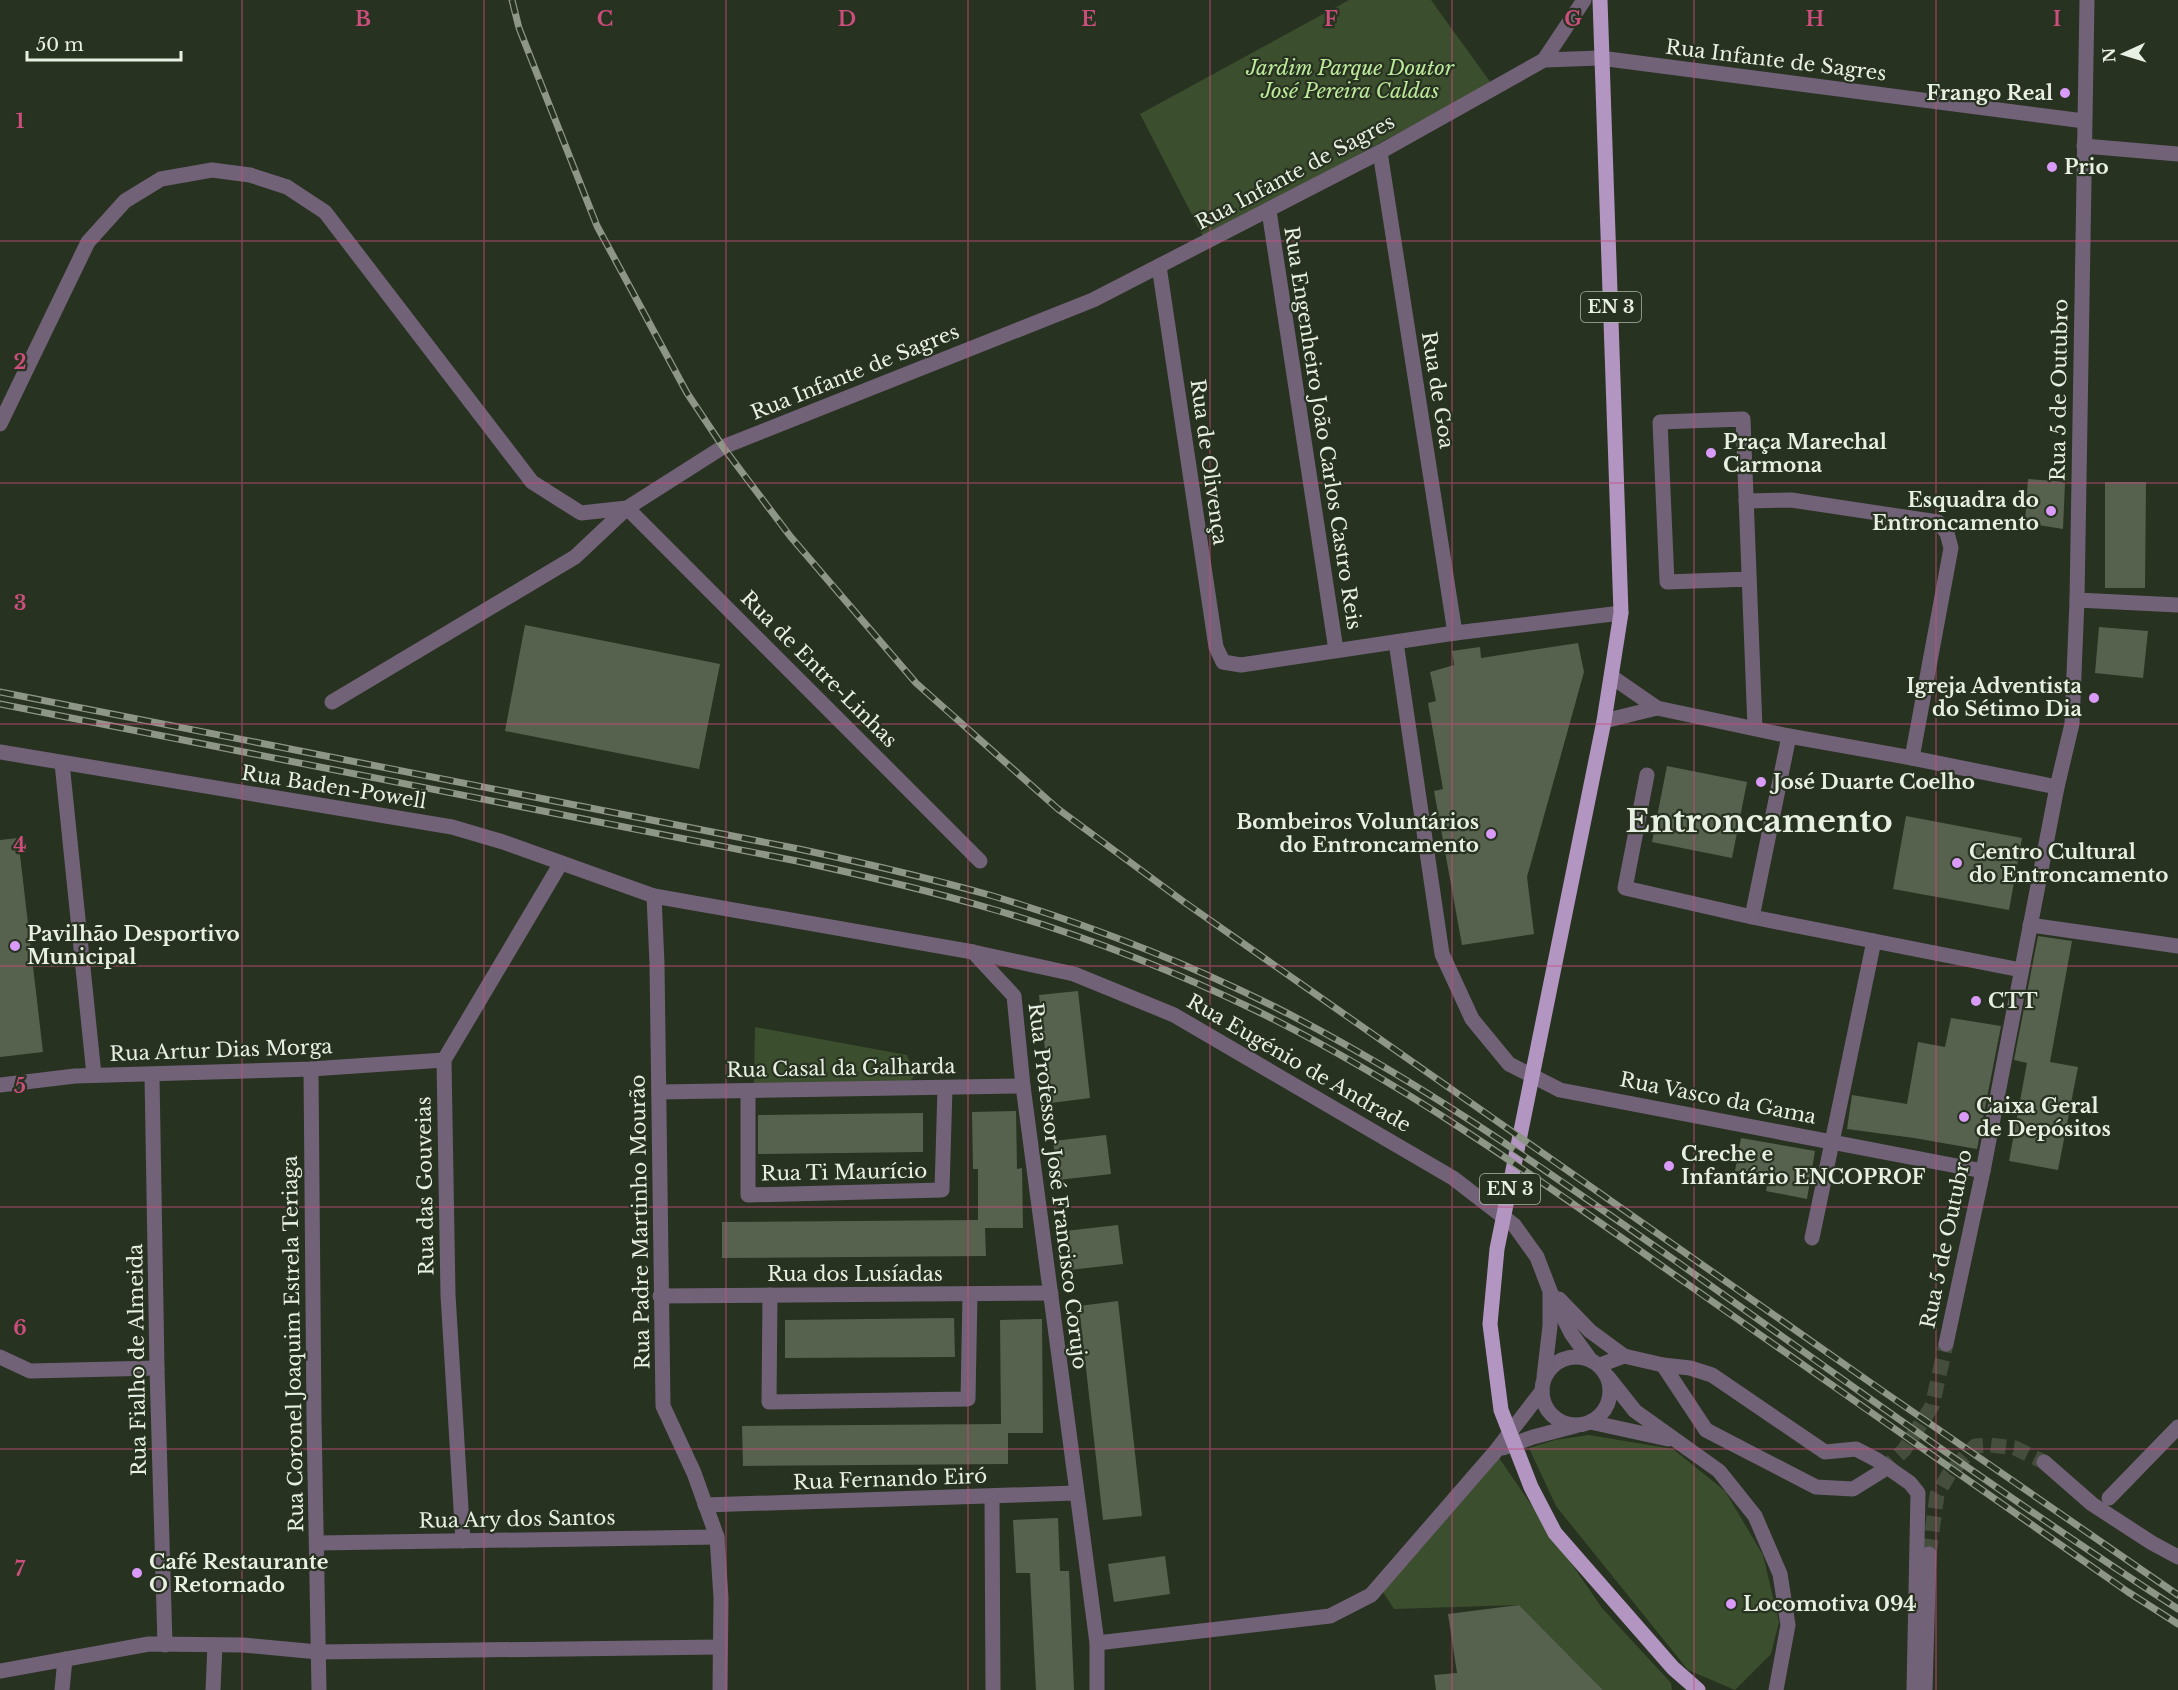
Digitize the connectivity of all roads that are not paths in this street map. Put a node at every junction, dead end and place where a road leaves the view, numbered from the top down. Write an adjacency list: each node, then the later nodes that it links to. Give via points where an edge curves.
1 (1584, 0): 5 (street)
2 (1600, 0): 4 (main road, EN 3)
3 (2087, 0): 6 (street, Rua 5 de Outubro)
4 (1600, 58): 5 (street, Rua Infante de Sagres); 6 (street, Rua Infante de Sagres); 18 (main road, EN 3)
5 (1544, 60): 8 (street, Rua Infante de Sagres)
6 (2084, 121): 7 (street, Rua 5 de Outubro)
7 (2084, 146): 9 (street); 16 (street, Rua 5 de Outubro)
8 (1380, 152): 10 (street, Rua Infante de Sagres); 19 (street, Rua de Goa)
9 (2178, 154)
10 (1269, 211): 11 (street, Rua Infante de Sagres); 21 (street, Rua Engenheiro João Carlos Castro Reis)
11 (1159, 266): 14 (street, Rua Infante de Sagres, via 1093,300 723,447); 21 (street, Rua de Olivença, via 1216,647 1223,662 1241,665)
12 (0, 424): 14 (street, via 88,242 125,201 161,179 212,170 250,175 286,187 325,212 531,482 581,513)
13 (1746, 501): 15 (street); 15 (street, via 1743,419 1660,422 1666,582); 29 (street, via 1791,500 1938,522 1947,533 1951,549)
14 (627, 508): 23 (street, Rua Infante de Sagres, via 575,557); 33 (street, Rua de Entre-Linhas)
15 (1749, 579): 26 (street)
16 (2077, 600): 17 (street); 32 (street, Rua 5 de Outubro, via 2072,724)
17 (2178, 605)
18 (1621, 613): 19 (street); 22 (main road, EN 3)
19 (1455, 633): 20 (street)
20 (1396, 642): 21 (street); 51 (street, Rua Vasco da Gama, via 1442,954 1472,1019 1509,1064 1560,1090)
21 (1336, 650)
22 (1612, 677): 24 (street); 25 (main road, EN 3)
23 (333, 702)
24 (1657, 708): 25 (street); 26 (street)
25 (1604, 721): 87 (main road, EN 3, via 1497,1249 1490,1324 1501,1410 1531,1487 1555,1533)
26 (1755, 728): 27 (street)
27 (1789, 736): 29 (street); 36 (street)
28 (0, 752): 30 (street, Rua Baden-Powell)
29 (1912, 758): 32 (street)
30 (62, 763): 34 (street, Rua Baden-Powell, via 452,827); 45 (street)
31 (1647, 775): 36 (street, via 1625,888)
32 (2057, 787): 37 (street, Rua 5 de Outubro)
33 (980, 861)
34 (561, 863): 35 (street, Rua Baden-Powell); 42 (street)
35 (654, 896): 40 (street); 50 (street, Rua Padre Martinho Mourão)
36 (1752, 917): 38 (street)
37 (2030, 925): 39 (street); 41 (street, Rua 5 de Outubro)
38 (1874, 941): 41 (street); 51 (street)
39 (2178, 946)
40 (973, 952): 47 (street, Rua Professor José Francisco Corujo, via 1014,996); 54 (street, Rua Eugénio de Andrade, via 1074,974 1174,1015 1336,1108 1453,1178 1514,1225 1537,1257)
41 (2021, 970): 52 (street, Rua 5 de Outubro)
42 (444, 1059): 43 (street, Rua Artur Dias Morga); 77 (street, Rua das Gouveias, via 448,1295)
43 (311, 1069): 44 (street, Rua Artur Dias Morga); 78 (street, Rua Coronel Joaquim Estrela Teriaga)
44 (152, 1075): 45 (street, Rua Artur Dias Morga); 64 (street, Rua Fialho de Almeida)
45 (94, 1076): 46 (street, Rua Artur Dias Morga)
46 (0, 1085)
47 (1023, 1086): 48 (street, Rua Casal da Galharda); 55 (street, Rua Professor José Francisco Corujo)
48 (945, 1088): 49 (street, Rua Casal da Galharda); 49 (street, Rua Ti Maurício, via 942,1190 748,1195)
49 (748, 1091): 50 (street, Rua Casal da Galharda)
50 (659, 1092): 58 (street, Rua Padre Martinho Mourão)
51 (1832, 1141): 52 (street, Rua Vasco da Gama); 53 (street)
52 (1983, 1171): 59 (street, Rua 5 de Outubro)
53 (1812, 1238)
54 (1550, 1291): 60 (street, Rua Eugénio de Andrade, via 1590,1331); 63 (street, Rua Eugénio de Andrade, via 1570,1333); 65 (street, Rua Eugénio de Andrade)
55 (1051, 1293): 56 (street, Rua dos Lusíadas); 72 (street, Rua Professor José Francisco Corujo)
56 (970, 1294): 57 (street, Rua dos Lusíadas); 57 (street, via 968,1399 769,1402)
57 (770, 1295): 58 (street, Rua dos Lusíadas)
58 (660, 1296): 75 (street, Rua Padre Martinho Mourão, via 663,1406)
59 (1946, 1344)
60 (1624, 1356): 62 (street); 63 (street)
61 (0, 1357): 64 (street, via 30,1371)
62 (1663, 1365): 71 (street, via 1706,1430 1816,1487 1853,1489); 98 (street, via 1712,1375 1825,1452 1856,1449 1910,1483 1918,1493)
63 (1599, 1367): 65 (street, via 1575,1356 1562,1359 1551,1367); 66 (street, via 1611,1390 1608,1403 1601,1414); 68 (street, Rua Eugénio de Andrade, via 1635,1411)
64 (157, 1368): 82 (street, Rua Fialho de Almeida)
65 (1543, 1385): 66 (street, via 1545,1404 1553,1416 1564,1423); 69 (street)
66 (1583, 1424): 68 (street); 69 (street)
67 (2178, 1427): 74 (street)
68 (1677, 1440): 89 (street, Rua Eugénio de Andrade, via 1719,1471 1755,1516 1780,1574 1788,1625)
69 (1495, 1452): 81 (street, via 1371,1595 1330,1617)
70 (2043, 1462): 80 (street, via 2092,1504)
71 (1882, 1471)
72 (1076, 1493): 73 (street, Rua Fernando Eiró); 81 (street, Rua Professor José Francisco Corujo)
73 (992, 1497): 75 (street, Rua Fernando Eiró); 94 (street)
74 (2109, 1498)
75 (705, 1505): 76 (street, Rua Padre Martinho Mourão)
76 (717, 1537): 77 (street, Rua Ary dos Santos); 84 (street, Rua Padre Martinho Mourão)
77 (463, 1541): 78 (street, Rua Ary dos Santos)
78 (317, 1543): 85 (street, Rua Coronel Joaquim Estrela Teriaga)
79 (1929, 1554): 99 (street)
80 (2178, 1557)
81 (1097, 1643): 95 (street, Rua Professor José Francisco Corujo)
82 (165, 1645): 83 (street); 86 (street, via 149,1644)
83 (215, 1645): 85 (street); 91 (street)
84 (720, 1647): 85 (street); 93 (street, Rua Padre Martinho Mourão)
85 (318, 1652): 92 (street, Rua Coronel Joaquim Estrela Teriaga)
86 (65, 1659): 88 (street); 90 (street)
87 (1673, 1668): 96 (main road, EN 3); 97 (main road, EN 3)
88 (0, 1671)
89 (1775, 1688)
90 (62, 1690)
91 (213, 1690)
92 (319, 1690)
93 (720, 1690)
94 (993, 1690)
95 (1097, 1690)
96 (1685, 1690)
97 (1698, 1690)
98 (1914, 1690)
99 (1925, 1690)

